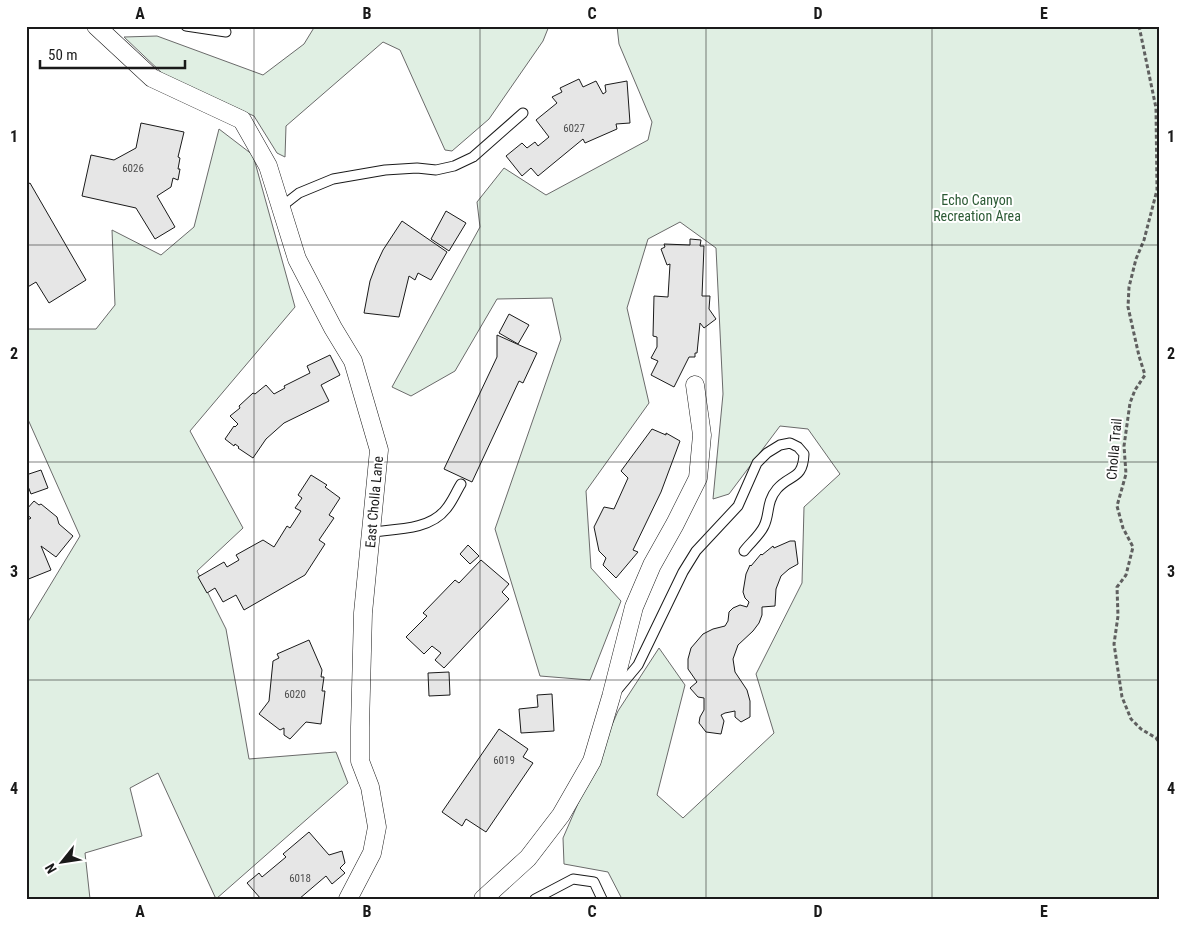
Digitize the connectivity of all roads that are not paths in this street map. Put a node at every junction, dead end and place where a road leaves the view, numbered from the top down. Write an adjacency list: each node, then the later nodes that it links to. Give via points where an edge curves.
1 (96, 26): 5 (street, East Cholla Lane, via 152,78 242,120 268,166)
2 (186, 26): 3 (lane)
3 (226, 32)
4 (523, 113): 5 (lane, via 473,157 454,166 436,170 385,170 333,179 299,193)
5 (281, 207): 8 (street, East Cholla Lane, via 298,259 333,328 354,361 379,450)
6 (694, 385): 10 (street, via 702,435 698,478 652,565 634,607)
7 (461, 484): 8 (lane, via 446,509 435,519 425,524)
8 (372, 532): 12 (street, East Cholla Lane, via 363,613 360,761 370,787 377,827 372,853)
9 (744, 550): 10 (lane, via 764,526 771,498 778,488 799,473 804,463 804,454 790,443 780,445 757,463 738,506 696,551 638,665)
10 (611, 697): 11 (street, via 592,761 561,816)
11 (492, 896)
12 (348, 899)
13 (535, 899): 14 (lane, via 573,878 594,882)
14 (602, 899)

